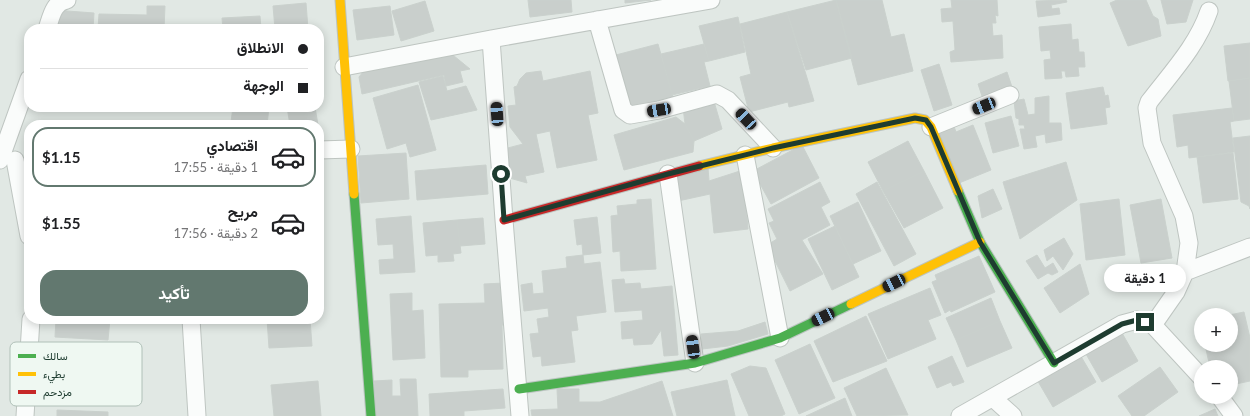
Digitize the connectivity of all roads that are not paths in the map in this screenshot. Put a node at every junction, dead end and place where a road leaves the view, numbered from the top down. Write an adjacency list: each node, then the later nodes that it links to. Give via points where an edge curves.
1 (67, 0): 6 (street, via 54,7)
2 (340, 0): 8 (street)
3 (711, 0): 5 (street)
4 (1209, 11): 22 (street, via 1203,28 1147,108 1152,143 1184,216 1189,242)
5 (597, 20): 7 (street); 12 (street, via 623,110 630,115 717,94 728,100)
6 (49, 24)
7 (492, 38): 8 (street); 19 (street)
8 (344, 67): 13 (street)
9 (1010, 95): 11 (street)
10 (24, 102): 16 (street)
11 (931, 127): 12 (street, via 926,120 915,118); 20 (street)
12 (773, 148): 15 (street)
13 (351, 149): 14 (street); 37 (street)
14 (324, 150)
15 (745, 155): 17 (street); 26 (street)
16 (11, 160): 18 (street)
17 (668, 174): 19 (street); 28 (street)
18 (24, 215)
19 (504, 220): 31 (street)
20 (980, 242): 26 (street); 29 (street)
21 (1250, 247): 22 (street)
22 (1185, 272): 25 (street, via 1176,292)
23 (30, 324): 27 (street)
24 (191, 324): 36 (street)
25 (1152, 325): 29 (street, via 1137,320 1122,324); 30 (street)
26 (780, 338): 28 (street)
27 (29, 342)
28 (695, 363): 31 (street)
29 (1054, 363): 32 (street)
30 (1194, 370)
31 (519, 389): 38 (street)
32 (993, 398): 39 (street); 40 (street)
33 (1225, 404): 41 (street)
34 (26, 406): 35 (street)
35 (25, 416)
36 (197, 416)
37 (371, 416)
38 (520, 416)
39 (960, 416)
40 (1013, 416)
41 (1234, 416)

